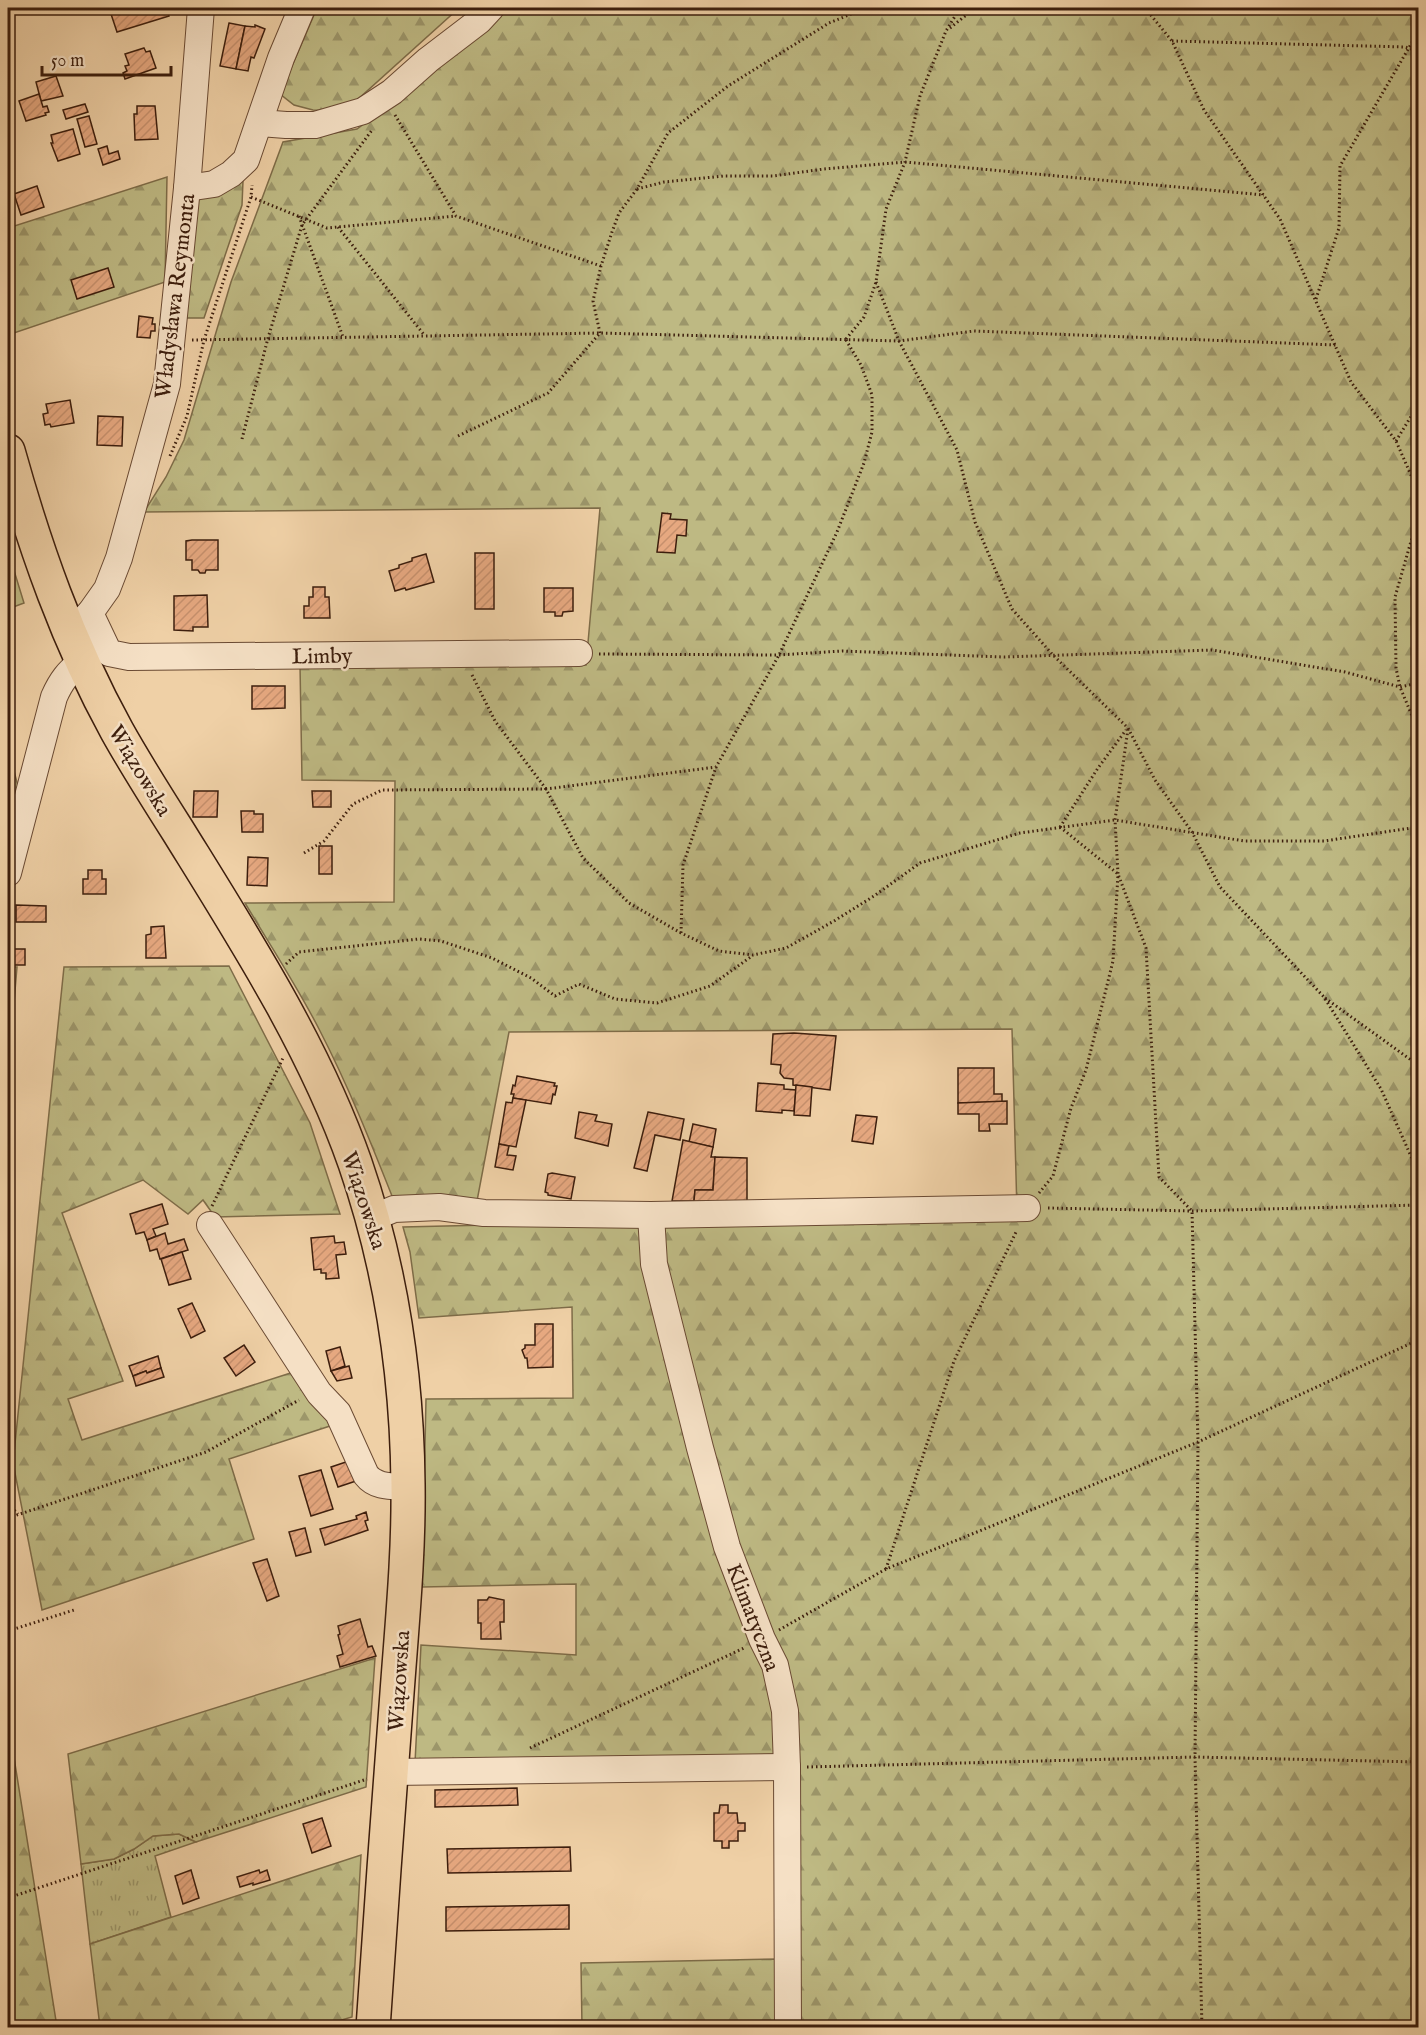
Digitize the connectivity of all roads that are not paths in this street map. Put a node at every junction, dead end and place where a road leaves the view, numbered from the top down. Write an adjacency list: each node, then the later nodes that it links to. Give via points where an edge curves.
1 (201, 8): 5 (street, Władysława Reymonta)
2 (302, 8): 4 (street)
3 (491, 8): 4 (street, via 387,102 315,125)
4 (260, 123): 5 (street, via 246,160 231,174 214,184)
5 (187, 188): 7 (street, Władysława Reymonta, via 167,384 119,558 107,589)
6 (8, 451): 7 (main road, Wiązowska, via 33,537)
7 (80, 636): 8 (street, Limby, via 110,653 129,657); 9 (street, Władysława Reymonta, via 69,671 54,697); 12 (main road, Wiązowska, via 117,731 266,975 299,1037 354,1161)
8 (579, 653)
9 (8, 873)
10 (1027, 1208): 11 (street)
11 (651, 1215): 12 (street, via 484,1213 439,1207 394,1209); 15 (street, Klimatyczna, via 654,1264 727,1547 775,1665 784,1711)
12 (372, 1218): 14 (main road, Wiązowska, via 397,1333 406,1415)
13 (210, 1226): 14 (street, via 319,1393 338,1413 370,1481)
14 (408, 1487): 16 (main road, Wiązowska)
15 (787, 1767): 16 (street); 18 (street, Klimatyczna)
16 (392, 1772): 17 (main road, Wiązowska)
17 (373, 2028)
18 (788, 2028)

